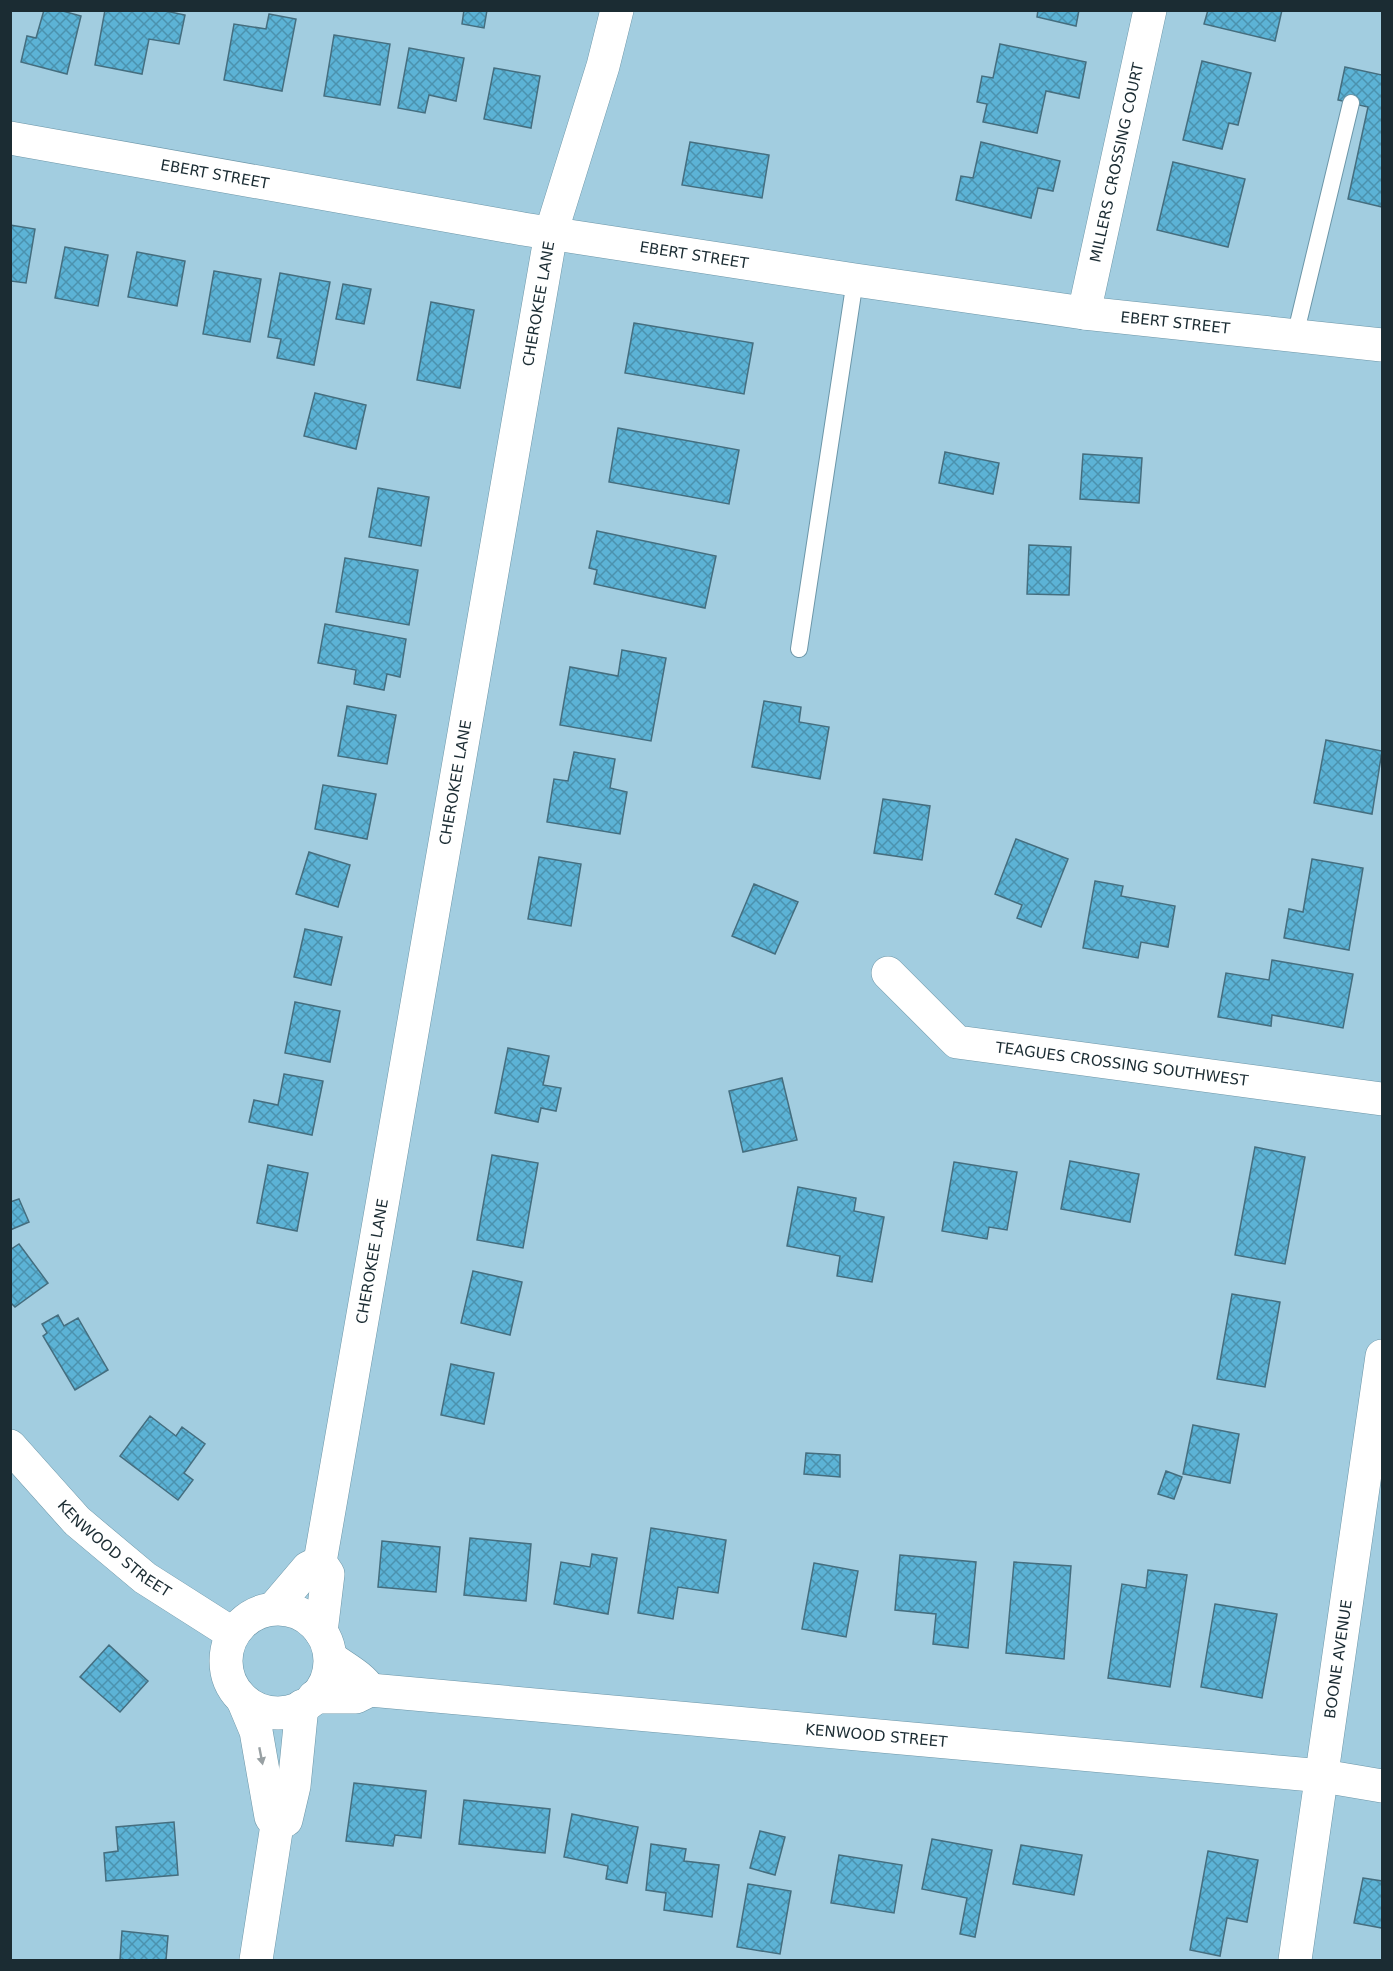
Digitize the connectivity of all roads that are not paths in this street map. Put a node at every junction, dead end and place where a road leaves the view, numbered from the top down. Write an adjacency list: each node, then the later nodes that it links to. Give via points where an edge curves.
1 (616, 10): 5 (street, CHEROKEE LANE, via 603,66)
2 (1150, 10): 7 (street, MILLERS CROSSING COURT)
3 (1351, 103): 8 (lane)
4 (10, 138): 5 (street, EBERT STREET)
5 (551, 233): 6 (street, EBERT STREET); 15 (street, CHEROKEE LANE)
6 (855, 280): 7 (street, EBERT STREET); 10 (lane)
7 (1084, 313): 8 (street, EBERT STREET)
8 (1294, 336): 9 (street, EBERT STREET)
9 (1383, 345)
10 (799, 649)
11 (888, 973): 12 (street, TEAGUES CROSSING SOUTHWEST, via 957,1042)
12 (1383, 1098)
13 (1383, 1356): 22 (street, BOONE AVENUE)
14 (10, 1446): 17 (street, KENWOOD STREET, via 76,1521 145,1578)
15 (320, 1562): 16 (street, via 308,1569); 18 (street, CHEROKEE LANE, via 328,1574)
16 (274, 1608): 17 (street, via 243,1621); 18 (street, via 306,1616)
17 (233, 1634): 20 (street, via 226,1651 226,1669)
18 (326, 1645): 19 (street); 21 (street, via 328,1675 322,1690)
19 (370, 1689): 21 (street, KENWOOD STREET, via 356,1697); 22 (street, KENWOOD STREET)
20 (243, 1700): 21 (street, via 276,1713 294,1711); 24 (street, one-way to 24, via 256,1731 271,1817)
21 (308, 1702): 24 (street, via 286,1820)
22 (1323, 1776): 23 (street, KENWOOD STREET); 26 (street, BOONE AVENUE)
23 (1383, 1786)
24 (277, 1825): 25 (street)
25 (256, 1960)
26 (1294, 1960)

